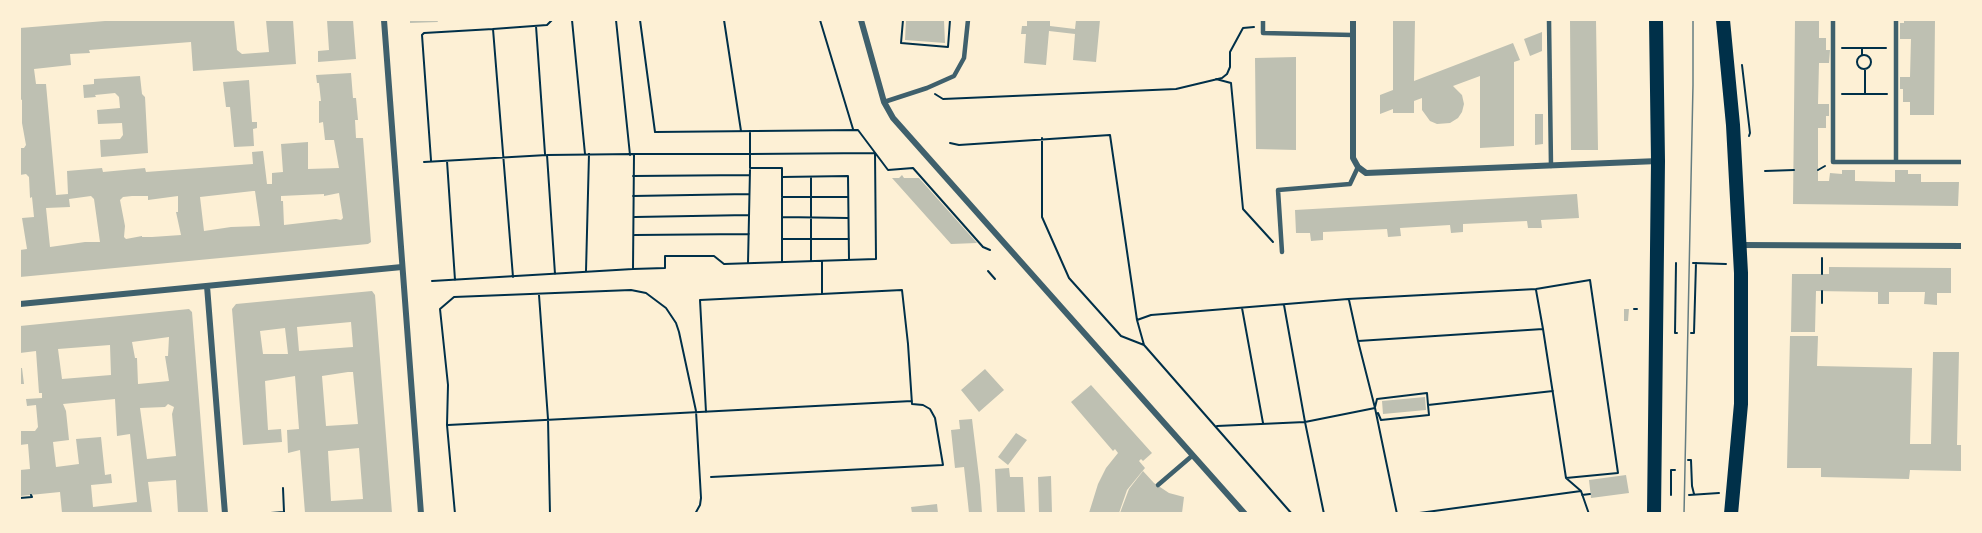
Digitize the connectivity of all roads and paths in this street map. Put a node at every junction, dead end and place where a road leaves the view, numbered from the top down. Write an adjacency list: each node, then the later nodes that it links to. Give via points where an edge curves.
1 (384, 20): 86 (street)
2 (552, 20): 19 (path)
3 (572, 20): 39 (path)
4 (616, 20): 40 (path)
5 (640, 20): 35 (path, via 655,132)
6 (724, 20): 35 (path)
7 (820, 20): 34 (path)
8 (861, 20): 32 (street)
9 (903, 20): 10 (path, via 901,43 948,47)
10 (950, 20)
11 (968, 20): 32 (lane, via 964,58 954,76)
12 (1353, 20): 21 (street)
13 (1549, 20): 50 (lane)
14 (1656, 20): 45 (main road)
15 (1723, 20): 74 (main road)
16 (1833, 20): 22 (lane)
17 (1896, 20): 24 (lane)
18 (1263, 22): 21 (lane, via 1263,33); 27 (path, via 1243,28 1230,52 1227,74)
19 (536, 26): 20 (path); 42 (path)
20 (493, 29): 43 (path); 47 (path, via 422,35)
21 (1353, 35): 51 (street, via 1353,158)
22 (1833, 48): 23 (path); 28 (lane)
23 (1862, 48): 24 (path); 25 (path)
24 (1896, 48): 30 (lane)
25 (1862, 55): 26 (path, via 1857,64); 26 (path, via 1871,61)
26 (1865, 69): 29 (path)
27 (1214, 79): 31 (path, via 1176,89); 77 (path, via 1231,83 1243,209)
28 (1833, 94): 29 (path); 48 (lane, via 1833,162)
29 (1865, 94): 30 (path)
30 (1896, 94): 48 (lane)
31 (943, 99)
32 (885, 102): 123 (street, via 902,128)
33 (750, 130): 34 (path); 35 (path); 41 (path)
34 (854, 130): 38 (path)
35 (741, 131)
36 (1042, 138): 37 (path); 106 (path, via 1110,135); 111 (path, via 1042,217 1069,278 1121,336)
37 (950, 143)
38 (875, 153): 41 (path); 76 (path, via 888,170 913,168 983,247); 79 (path, via 876,259)
39 (587, 154): 40 (path); 42 (path); 89 (path)
40 (632, 154): 41 (path); 56 (path)
41 (750, 154): 52 (path)
42 (546, 155): 43 (path); 90 (path)
43 (504, 157): 44 (path); 92 (path)
44 (447, 161): 47 (path); 94 (path)
45 (1658, 161): 50 (street); 151 (main road)
46 (424, 162): 47 (path)
47 (431, 162)
48 (1896, 162): 49 (lane)
49 (1961, 162)
50 (1551, 166): 51 (street, via 1366,173)
51 (1358, 167): 77 (lane, via 1350,184 1278,190)
52 (750, 168): 55 (path); 58 (path, via 782,168)
53 (1765, 171): 54 (path)
54 (1794, 171)
55 (750, 175): 56 (path); 59 (path)
56 (633, 176): 60 (path)
57 (811, 176): 58 (path); 62 (path); 63 (path, via 848,176)
58 (782, 177): 61 (path)
59 (749, 194): 60 (path); 64 (path)
60 (633, 196): 65 (path)
61 (782, 197): 62 (path); 66 (path)
62 (811, 197): 63 (path); 67 (path)
63 (848, 197): 68 (path)
64 (749, 215): 65 (path); 69 (path)
65 (634, 217): 70 (path)
66 (782, 217): 67 (path); 71 (path)
67 (811, 218): 68 (path); 72 (path)
68 (848, 218): 73 (path)
69 (749, 234): 70 (path); 83 (path)
70 (634, 236): 87 (path)
71 (782, 239): 72 (path); 80 (path)
72 (811, 239): 73 (path); 81 (path)
73 (849, 239): 79 (path)
74 (1740, 245): 75 (street); 152 (main road, via 1741,404)
75 (1962, 246)
76 (990, 250)
77 (1282, 252)
78 (1822, 258): 91 (path)
79 (849, 260): 82 (path)
80 (782, 261): 81 (path); 83 (path)
81 (811, 261): 82 (path)
82 (822, 261): 99 (path)
83 (748, 263): 87 (path, via 724,264 714,256 665,256 665,268)
84 (1676, 263): 108 (path)
85 (1729, 264): 109 (path, via 1694,263)
86 (402, 267): 96 (street); 141 (street)
87 (633, 269): 89 (path)
88 (988, 271): 93 (path)
89 (586, 273): 90 (path)
90 (555, 274): 92 (path)
91 (1822, 274)
92 (513, 277): 94 (path)
93 (995, 279)
94 (455, 280): 95 (path)
95 (432, 281)
96 (207, 286): 103 (street); 139 (street)
97 (1536, 289): 101 (path); 107 (path); 127 (path, via 1590,280 1618,472)
98 (1822, 291): 102 (path)
99 (822, 293): 113 (path, via 902,290); 117 (path, via 700,300)
100 (539, 294): 116 (path, via 630,290 652,297 676,323); 118 (path); 121 (path, via 454,297 440,309 448,385)
101 (1348, 299): 104 (path); 110 (path)
102 (1822, 303)
103 (20, 304)
104 (1284, 304): 105 (path); 119 (path)
105 (1242, 308): 106 (path, via 1151,315); 120 (path)
106 (1137, 320): 111 (path)
107 (1543, 329): 110 (path); 112 (path)
108 (1677, 333)
109 (1691, 333)
110 (1358, 341): 115 (path)
111 (1144, 345): 122 (path)
112 (1553, 391): 114 (path); 127 (path)
113 (912, 401): 117 (path); 126 (path, via 930,409 935,418 944,465)
114 (1428, 405): 115 (path, via 1427,393 1377,399); 115 (path, via 1429,415 1381,420)
115 (1375, 408): 119 (path); 148 (path)
116 (696, 411): 117 (path); 118 (path); 144 (path, via 701,498)
117 (706, 412)
118 (548, 419): 121 (path); 143 (path)
119 (1305, 422): 120 (path); 147 (path)
120 (1263, 424): 122 (path)
121 (447, 425): 142 (path)
122 (1216, 426): 146 (path)
123 (1192, 455): 128 (lane); 145 (street)
124 (1688, 460): 133 (path)
125 (1675, 470): 136 (path, via 1671,470)
126 (711, 477)
127 (1566, 478): 130 (path)
128 (1158, 485)
129 (283, 488): 140 (path, via 284,512)
130 (1581, 491): 135 (path); 149 (path)
131 (1722, 493): 133 (path)
132 (1590, 494): 135 (path)
133 (1694, 494): 137 (path)
134 (32, 495): 138 (path)
135 (1582, 495): 150 (path)
136 (1670, 495)
137 (1689, 495)
138 (20, 498)
139 (225, 513)
140 (257, 513)
141 (421, 513)
142 (455, 513)
143 (550, 513)
144 (695, 513)
145 (1245, 513)
146 (1292, 513)
147 (1324, 513)
148 (1396, 513)
149 (1412, 513)
150 (1589, 513)
151 (1654, 513)
152 (1731, 513)

